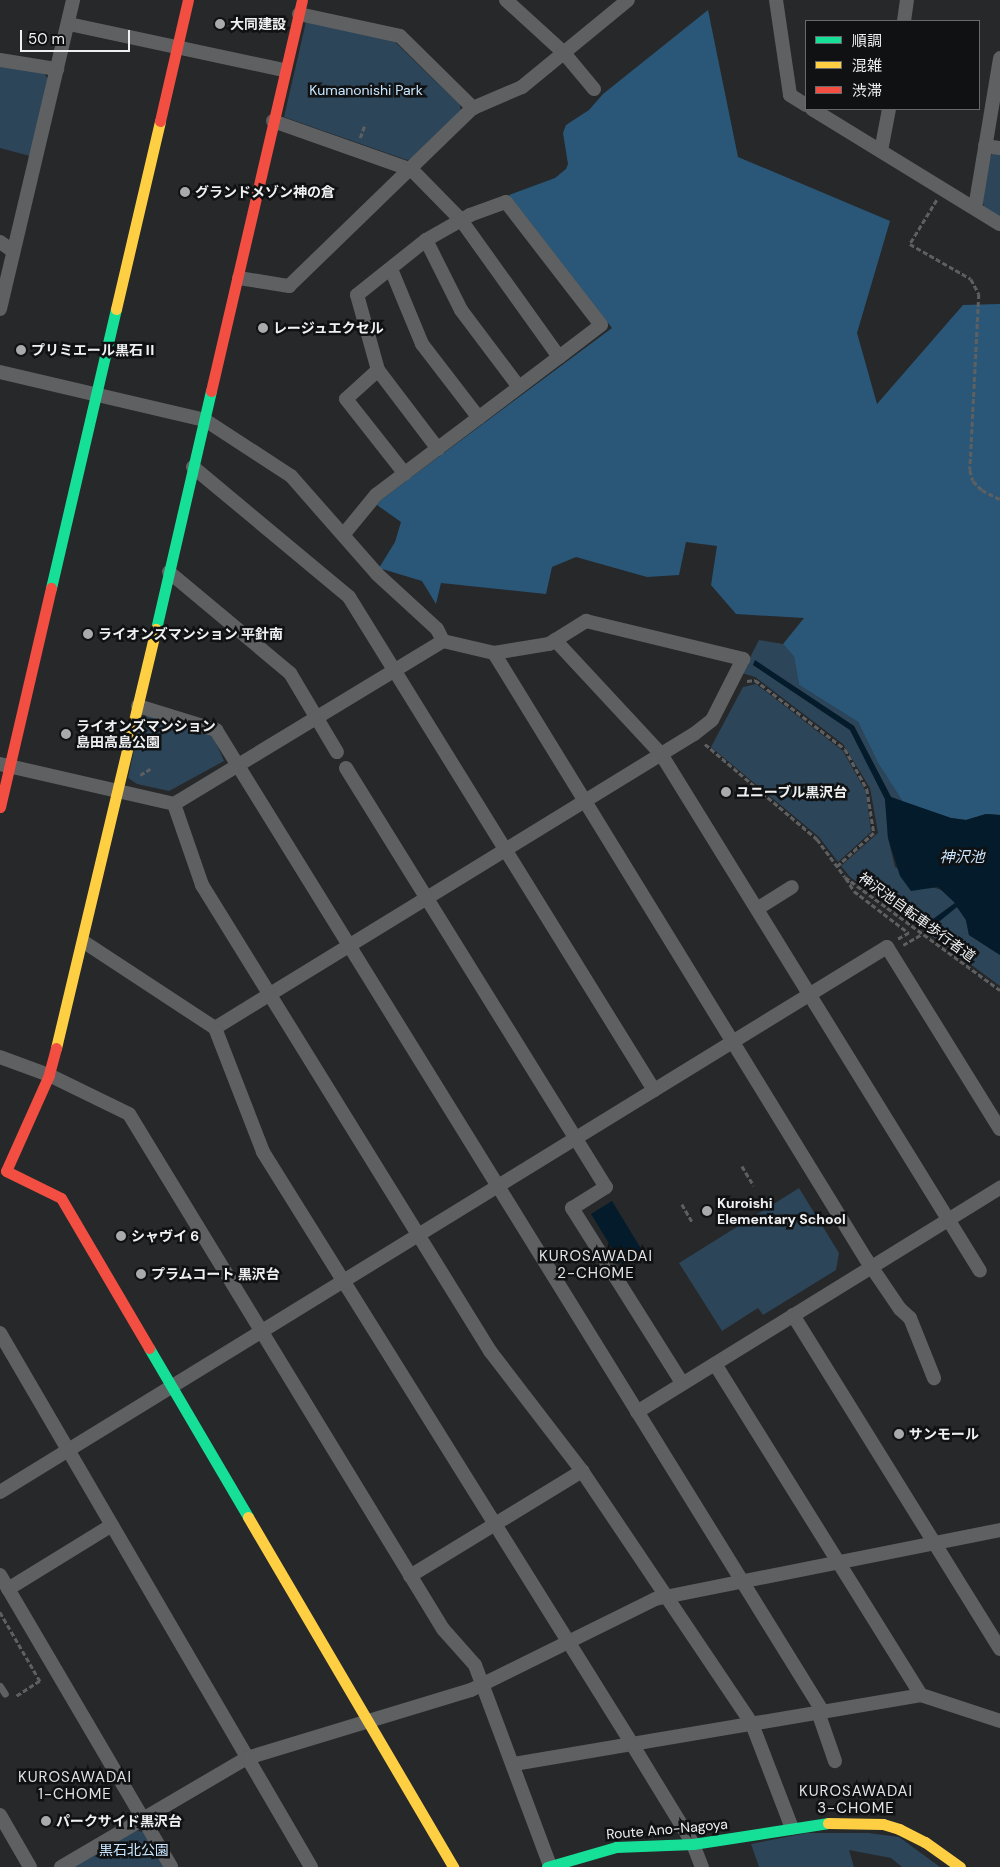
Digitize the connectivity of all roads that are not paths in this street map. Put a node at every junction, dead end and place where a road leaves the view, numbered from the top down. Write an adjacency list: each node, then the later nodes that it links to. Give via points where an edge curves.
1 (73, 0): 10 (street)
2 (188, 0): 11 (street)
3 (302, 0): 8 (street)
4 (506, 0): 12 (street)
5 (628, 0): 12 (street)
6 (776, 0): 18 (street, via 790,95)
7 (907, 0): 9 (street)
8 (299, 14): 16 (street); 19 (street, via 400,36)
9 (904, 20)
10 (69, 24): 11 (street); 15 (street)
11 (177, 47): 16 (street); 40 (street)
12 (564, 53): 17 (street); 19 (street, via 522,86)
13 (1000, 58): 23 (street)
14 (0, 60): 15 (street)
15 (57, 69): 32 (street)
16 (284, 70): 22 (street)
17 (594, 89)
18 (805, 104)
19 (473, 108): 26 (street)
20 (814, 110): 25 (street)
21 (889, 110): 25 (street)
22 (273, 121): 26 (street); 34 (street)
23 (985, 146): 24 (street); 27 (street)
24 (1000, 148)
25 (880, 151): 27 (street)
26 (412, 170): 28 (street); 34 (street, via 289,286)
27 (975, 208): 29 (street)
28 (462, 220): 30 (street); 36 (street); 36 (street, via 506,202 601,325)
29 (1000, 224)
30 (426, 240): 33 (street); 39 (street, via 461,310)
31 (0, 242): 32 (street)
32 (13, 251): 35 (street)
33 (391, 269): 37 (street, via 357,295); 41 (street, via 422,344)
34 (239, 278): 42 (street)
35 (0, 306)
36 (559, 358): 39 (street)
37 (378, 370): 43 (street); 45 (street, via 346,399)
38 (0, 372): 40 (street)
39 (519, 387): 41 (street)
40 (96, 394): 42 (street); 56 (street)
41 (478, 418): 43 (street)
42 (205, 420): 44 (street); 46 (street, via 291,476)
43 (438, 449): 45 (street)
44 (193, 467): 47 (street); 51 (street, via 348,597)
45 (405, 474): 46 (street, via 376,495)
46 (344, 534): 49 (street, via 377,574 436,629)
47 (169, 572): 52 (street); 53 (street, via 290,672)
48 (555, 640): 50 (street, via 549,644); 55 (street); 55 (street, via 586,621 743,659 712,720)
49 (443, 641): 50 (street); 51 (street)
50 (494, 653): 60 (street)
51 (394, 669): 53 (street); 63 (street)
52 (138, 706): 57 (street, via 216,730); 59 (street)
53 (315, 717): 54 (street); 57 (street)
54 (337, 752)
55 (661, 754): 60 (street); 66 (street)
56 (5, 765): 59 (street); 62 (street)
57 (237, 767): 61 (street); 68 (street)
58 (346, 768): 65 (street)
59 (119, 791): 61 (street); 67 (street)
60 (583, 802): 63 (street); 72 (street)
61 (174, 804): 69 (street, via 202,885)
62 (0, 807)
63 (504, 850): 65 (street); 75 (street)
64 (792, 887): 66 (street)
65 (426, 898): 68 (street); 77 (street)
66 (757, 909): 70 (street)
67 (84, 942): 71 (street); 74 (street)
68 (348, 947): 69 (street); 78 (street)
69 (270, 994): 71 (street); 81 (street)
70 (810, 994): 72 (street); 76 (street, via 887,947); 80 (street)
71 (215, 1028): 84 (street, via 263,1152)
72 (732, 1042): 75 (street); 82 (street)
73 (0, 1057): 74 (street)
74 (49, 1074): 86 (street, via 129,1114); 91 (street, via 6,1171 61,1198)
75 (654, 1090): 77 (street)
76 (1000, 1129)
77 (575, 1138): 78 (street); 90 (street, via 606,1187 572,1208)
78 (497, 1186): 81 (street); 92 (street)
79 (1000, 1188): 80 (street)
80 (950, 1219): 82 (street); 83 (street)
81 (419, 1234): 84 (street); 94 (street, via 490,1350)
82 (871, 1267): 85 (street); 89 (street, via 910,1318)
83 (980, 1271)
84 (343, 1281): 86 (street); 96 (street)
85 (793, 1315): 88 (street); 99 (street)
86 (261, 1331): 91 (street); 102 (street)
87 (0, 1333): 93 (street)
88 (715, 1364): 90 (street); 100 (street)
89 (934, 1378)
90 (682, 1383): 92 (street)
91 (172, 1386): 93 (street); 113 (street)
92 (637, 1412): 103 (street)
93 (68, 1449): 95 (street); 97 (street)
94 (582, 1471): 96 (street); 105 (street)
95 (0, 1492)
96 (494, 1524): 102 (street); 106 (street)
97 (112, 1525): 104 (street); 117 (street)
98 (1000, 1530): 99 (street)
99 (935, 1544): 100 (street); 107 (street)
100 (839, 1563): 103 (street); 111 (street)
101 (0, 1575): 104 (street)
102 (410, 1576): 108 (street, via 443,1629 475,1665)
103 (742, 1582): 105 (street); 112 (street)
104 (8, 1589): 121 (street)
105 (667, 1596): 106 (street); 115 (street)
106 (568, 1643): 108 (street); 116 (street)
107 (1000, 1649)
108 (483, 1685): 113 (street); 119 (street)
109 (0, 1686): 110 (lane)
110 (5, 1694)
111 (921, 1694): 112 (street); 114 (street)
112 (820, 1712): 115 (street); 118 (street)
113 (367, 1721): 117 (street); 129 (street)
114 (1000, 1721)
115 (752, 1724): 116 (street); 122 (street)
116 (632, 1744): 119 (street); 123 (street)
117 (247, 1758): 121 (street); 128 (street)
118 (835, 1761)
119 (514, 1764): 124 (street)
120 (0, 1815): 125 (street)
121 (143, 1820): 126 (street); 127 (street)
122 (792, 1828): 123 (street, Route Ano-Nagoya); 131 (street, Route Ano-Nagoya, via 808,1824 883,1824 912,1834)
123 (693, 1844): 124 (street, Route Ano-Nagoya, via 616,1847); 130 (street)
124 (549, 1866)
125 (30, 1867)
126 (61, 1867)
127 (171, 1867)
128 (311, 1867)
129 (453, 1867)
130 (702, 1867)
131 (960, 1867)

